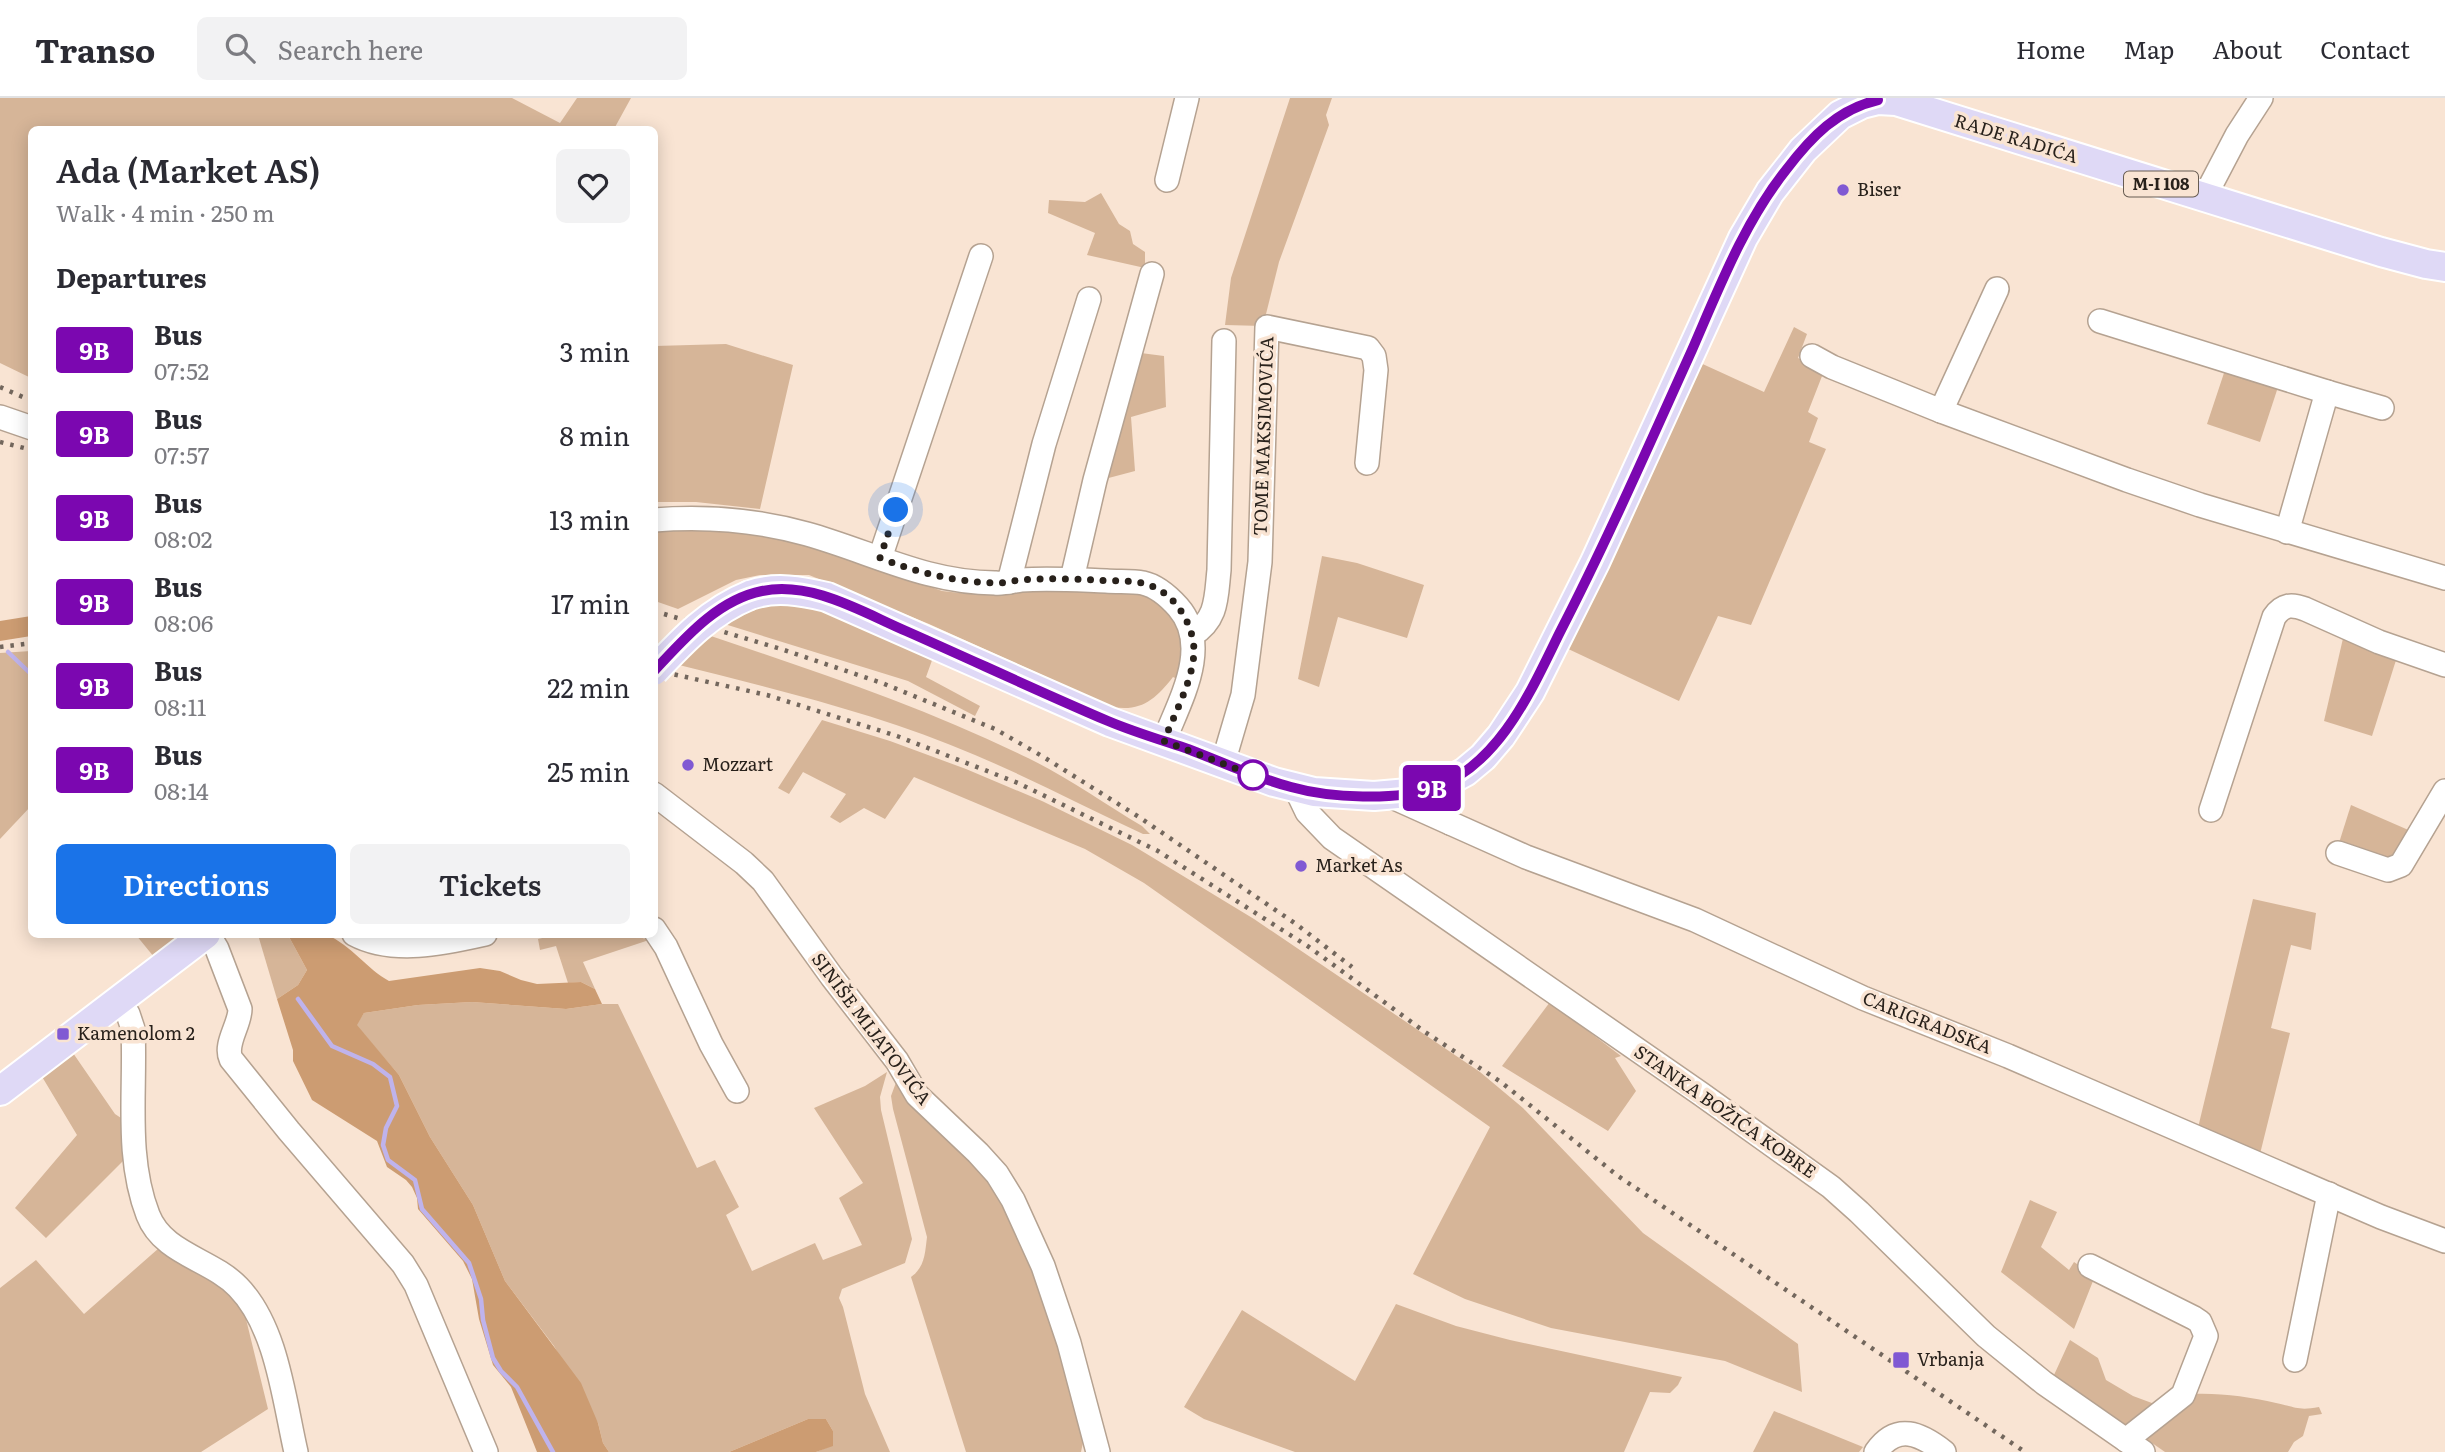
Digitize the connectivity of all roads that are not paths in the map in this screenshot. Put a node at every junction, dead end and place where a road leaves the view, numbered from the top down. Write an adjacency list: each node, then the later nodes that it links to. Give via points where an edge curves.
1 (1187, 98): 5 (street)
2 (2261, 98): 6 (street)
3 (1886, 99): 4 (main road, RADE RADIĆA / M-I 108); 6 (main road, RADE RADIĆA / M-I 108)
4 (1831, 110): 32 (main road, RADE RADIĆA / M-I 108, via 1786,169 1743,238 1595,562 1530,692 1482,757)
5 (1167, 180)
6 (2204, 198): 8 (main road, RADE RADIĆA / M-I 108)
7 (981, 256): 23 (street)
8 (2445, 267)
9 (1152, 274): 25 (street)
10 (1997, 289): 17 (street)
11 (1088, 299): 26 (street)
12 (2099, 321): 15 (street)
13 (1224, 341): 27 (street, via 1219,570 1210,620)
14 (1812, 356): 17 (street)
15 (2327, 392): 16 (street); 22 (street)
16 (2382, 408)
17 (1941, 411): 22 (street, via 2127,480)
18 (0, 417): 19 (street)
19 (28, 427)
20 (1367, 463): 31 (street, TOME MAKSIMOVIĆA, via 1374,356 1368,348 1267,327 1260,562 1243,695)
21 (658, 520): 23 (street, via 743,520)
22 (2287, 532): 24 (street)
23 (880, 558): 26 (street, via 923,574)
24 (2445, 578)
25 (1072, 579): 26 (street); 27 (street, via 1151,586 1180,609)
26 (1009, 582)
27 (1192, 635): 30 (street, via 1191,671)
28 (2445, 665): 38 (street, via 2296,606 2285,606 2274,617)
29 (658, 667): 30 (main road, RADE RADIĆA / M-I 108, bridge, via 707,619 735,601 762,591 787,590 827,597 1110,722)
30 (1164, 741): 31 (main road, RADE RADIĆA / M-I 108)
31 (1223, 763): 33 (main road, RADE RADIĆA / M-I 108)
32 (1450, 780): 36 (main road, RADE RADIĆA / M-I 108, via 1420,792); 39 (street, via 1444,798)
33 (1297, 789): 35 (main road, RADE RADIĆA / M-I 108); 40 (street, STANKA BOŽIĆA KOBRE)
34 (2445, 791): 41 (street, via 2401,865 2388,870)
35 (1344, 794): 36 (main road, RADE RADIĆA / M-I 108); 40 (street, via 1324,809)
36 (1391, 796): 39 (street, CARIGRADSKA)
37 (658, 797): 57 (street, SINIŠE MIJATOVIĆA, via 763,881 918,1095 996,1174 1043,1266)
38 (2211, 810)
39 (1450, 823): 50 (street, CARIGRADSKA, via 1695,920 1863,998)
40 (1320, 827): 54 (street, STANKA BOŽIĆA KOBRE, via 1830,1187 1986,1336)
41 (2338, 853)
42 (658, 935): 49 (street)
43 (202, 938): 47 (main road)
44 (210, 938): 56 (street, via 240,1009 231,1059 403,1264)
45 (365, 938): 46 (street, via 396,945)
46 (468, 938)
47 (118, 1000): 48 (main road); 55 (street, via 133,1029 133,1134 148,1215 167,1242 233,1282 250,1303 275,1355)
48 (0, 1091)
49 (737, 1091)
50 (2329, 1195): 51 (street, CARIGRADSKA); 53 (street)
51 (2445, 1241)
52 (2090, 1266): 54 (street, via 2194,1318 2206,1336 2183,1395)
53 (2295, 1360)
54 (2134, 1446)
55 (296, 1452)
56 (486, 1452)
57 (1098, 1452)
58 (1877, 1452): 59 (street, via 1887,1440 1907,1433)
59 (1944, 1452)

